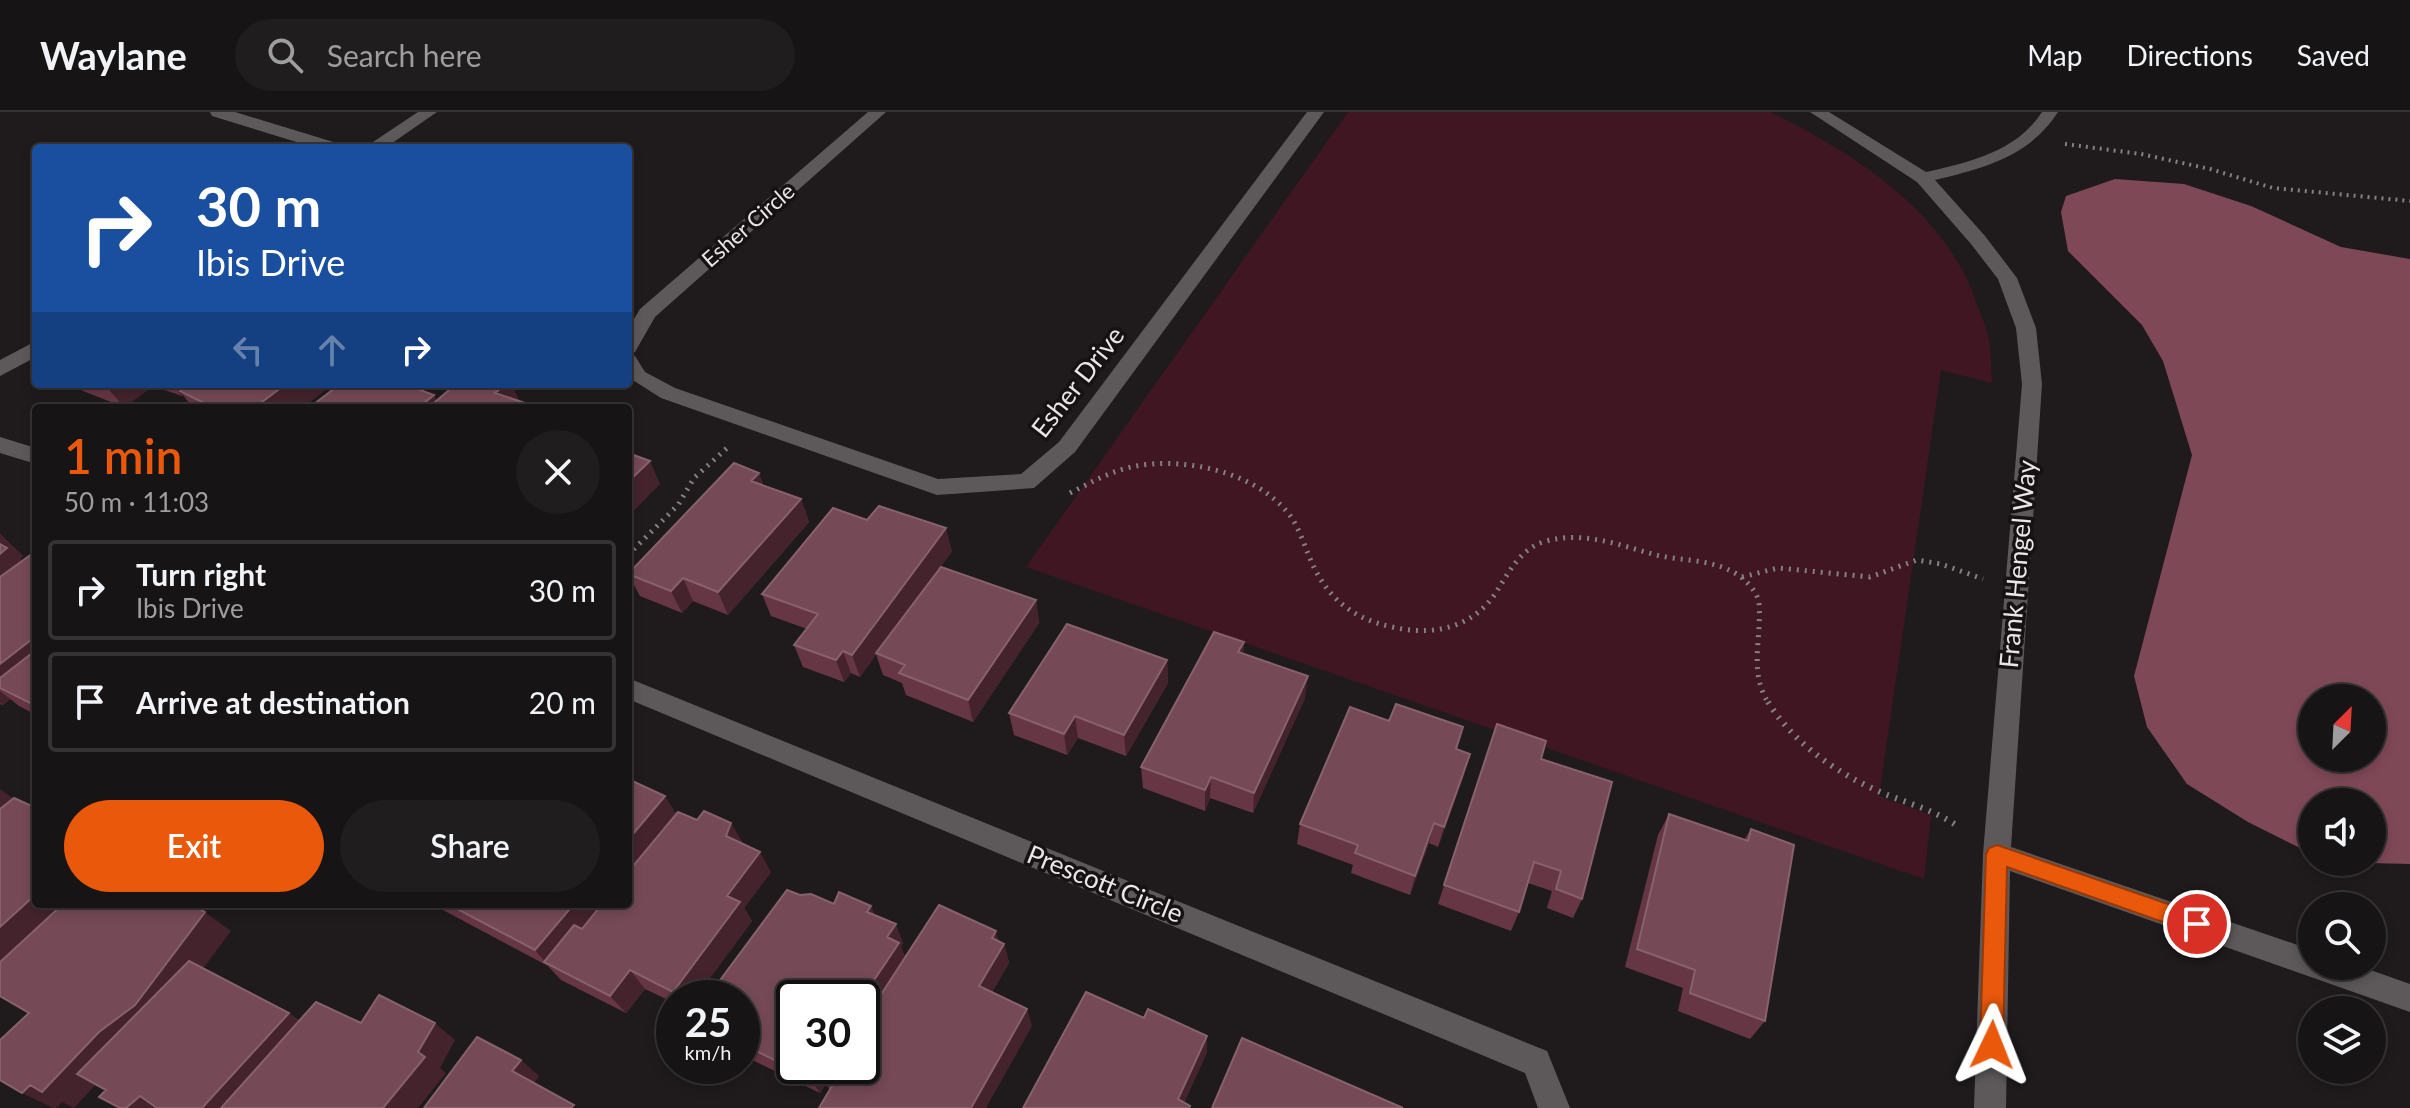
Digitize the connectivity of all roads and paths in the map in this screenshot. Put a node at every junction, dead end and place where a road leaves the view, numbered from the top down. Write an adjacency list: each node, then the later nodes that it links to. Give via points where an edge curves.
1 (218, 112): 8 (street)
2 (429, 112): 9 (street)
3 (878, 112): 12 (street, Esher Circle, via 647,313)
4 (1316, 112): 19 (street, Esher Drive, via 1067,447)
5 (1818, 112): 10 (street, Frank Hengel Way)
6 (2050, 112): 7 (street)
7 (2029, 138): 10 (street, via 1999,156); 11 (path, via 2141,154 2273,188)
8 (321, 144)
9 (379, 144)
10 (1923, 178): 22 (street, Frank Hengel Way, via 2007,278 2026,328 2032,384)
11 (2410, 201)
12 (632, 340)
13 (32, 350): 15 (street)
14 (632, 367): 16 (street, via 638,377 668,393)
15 (0, 369)
16 (752, 423): 19 (street, via 937,487); 20 (path, via 694,478 678,505)
17 (0, 445): 18 (street)
18 (32, 455)
19 (1026, 482): 21 (path, via 1057,499 1110,472 1143,465 1187,466 1231,476 1260,488 1287,512 1325,589 1347,610 1420,632 1455,627 1484,611 1515,559 1539,543 1589,538 1669,558 1702,560)
20 (632, 551)
21 (1742, 577): 22 (path, via 1764,567 1798,567 1840,578 1873,577 1918,560); 24 (path, via 1759,601 1754,643 1764,696 1802,745 1877,790 1940,813)
22 (2015, 588): 24 (street, Frank Hengel Way)
23 (632, 690): 28 (street, Prescott Circle, via 1536,1062)
24 (1997, 854): 25 (street); 29 (street, Frank Hengel Way)
25 (2298, 959)
26 (2359, 980): 27 (street)
27 (2410, 998)
28 (1554, 1108)
29 (1990, 1108)

